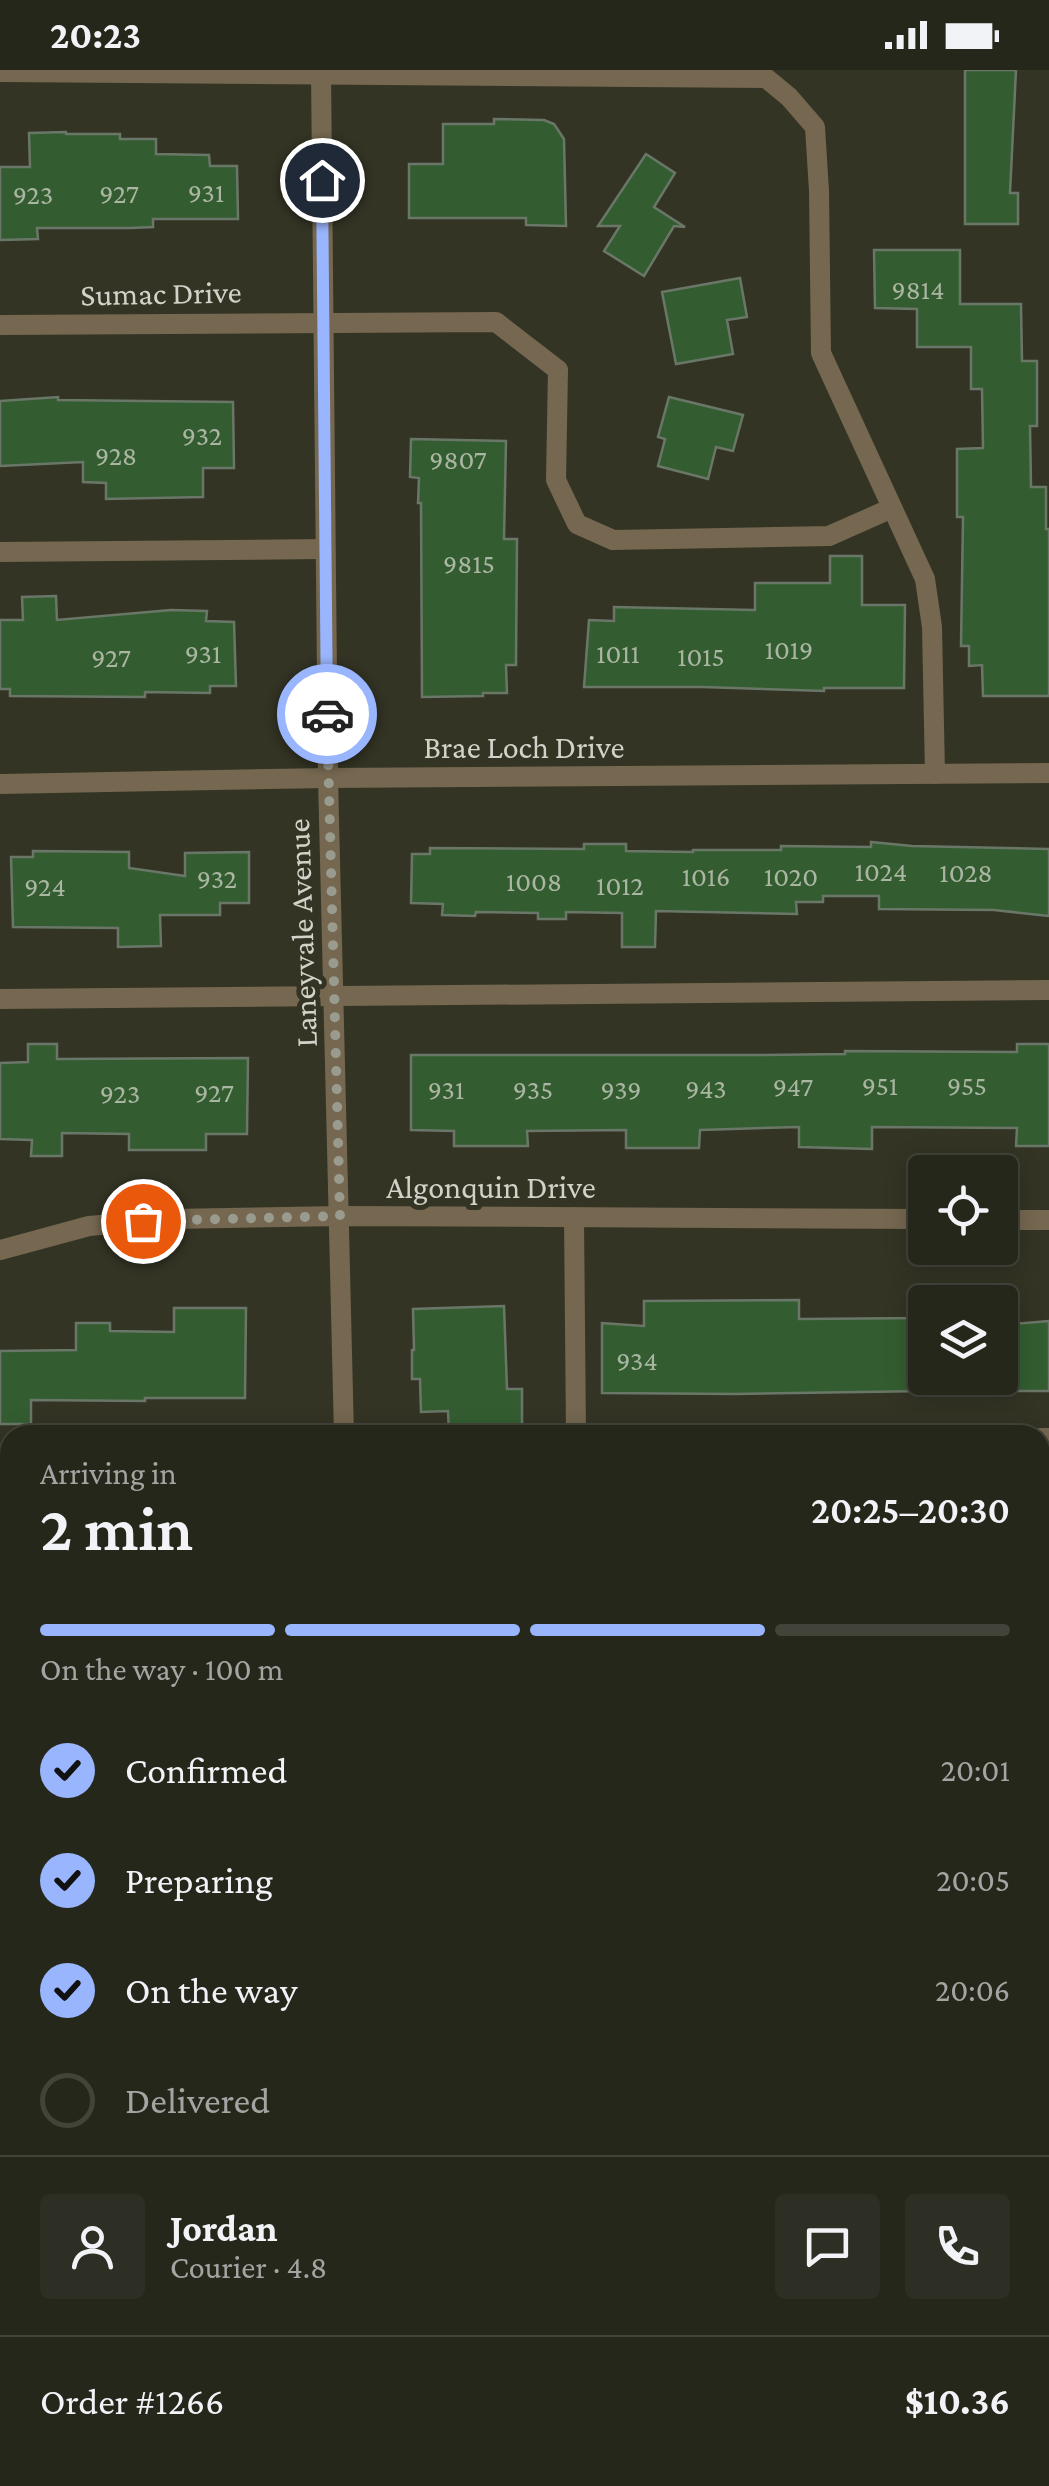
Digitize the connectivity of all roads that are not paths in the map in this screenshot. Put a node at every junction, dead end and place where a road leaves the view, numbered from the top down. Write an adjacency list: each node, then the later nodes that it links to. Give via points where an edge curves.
1 (0, 72): 2 (street)
2 (321, 72): 3 (street, Laneyvale Avenue); 5 (street, via 766,78 815,127 821,353)
3 (323, 322): 4 (street, Sumac Drive); 5 (street, Sumac Drive, via 496,322 558,370 556,480 577,524 613,540 829,536); 6 (street, Laneyvale Avenue)
4 (0, 325)
5 (892, 508): 9 (street, via 924,579 930,611)
6 (325, 549): 7 (street); 10 (street, Laneyvale Avenue)
7 (0, 552)
8 (1049, 773): 9 (street, Brae Loch Drive)
9 (935, 774): 10 (street, Brae Loch Drive)
10 (328, 778): 11 (street, Brae Loch Drive); 13 (street, Laneyvale Avenue)
11 (0, 784)
12 (1049, 990): 13 (street)
13 (334, 996): 14 (street); 15 (street, Laneyvale Avenue)
14 (0, 1000)
15 (340, 1216): 16 (street, Algonquin Drive); 20 (street, Algonquin Drive, via 89,1226); 21 (street, Laneyvale Avenue)
16 (574, 1217): 17 (street, Algonquin Drive); 22 (street)
17 (908, 1219)
18 (1018, 1220): 19 (street)
19 (1049, 1220)
20 (0, 1250)
21 (344, 1425)
22 (576, 1425)

